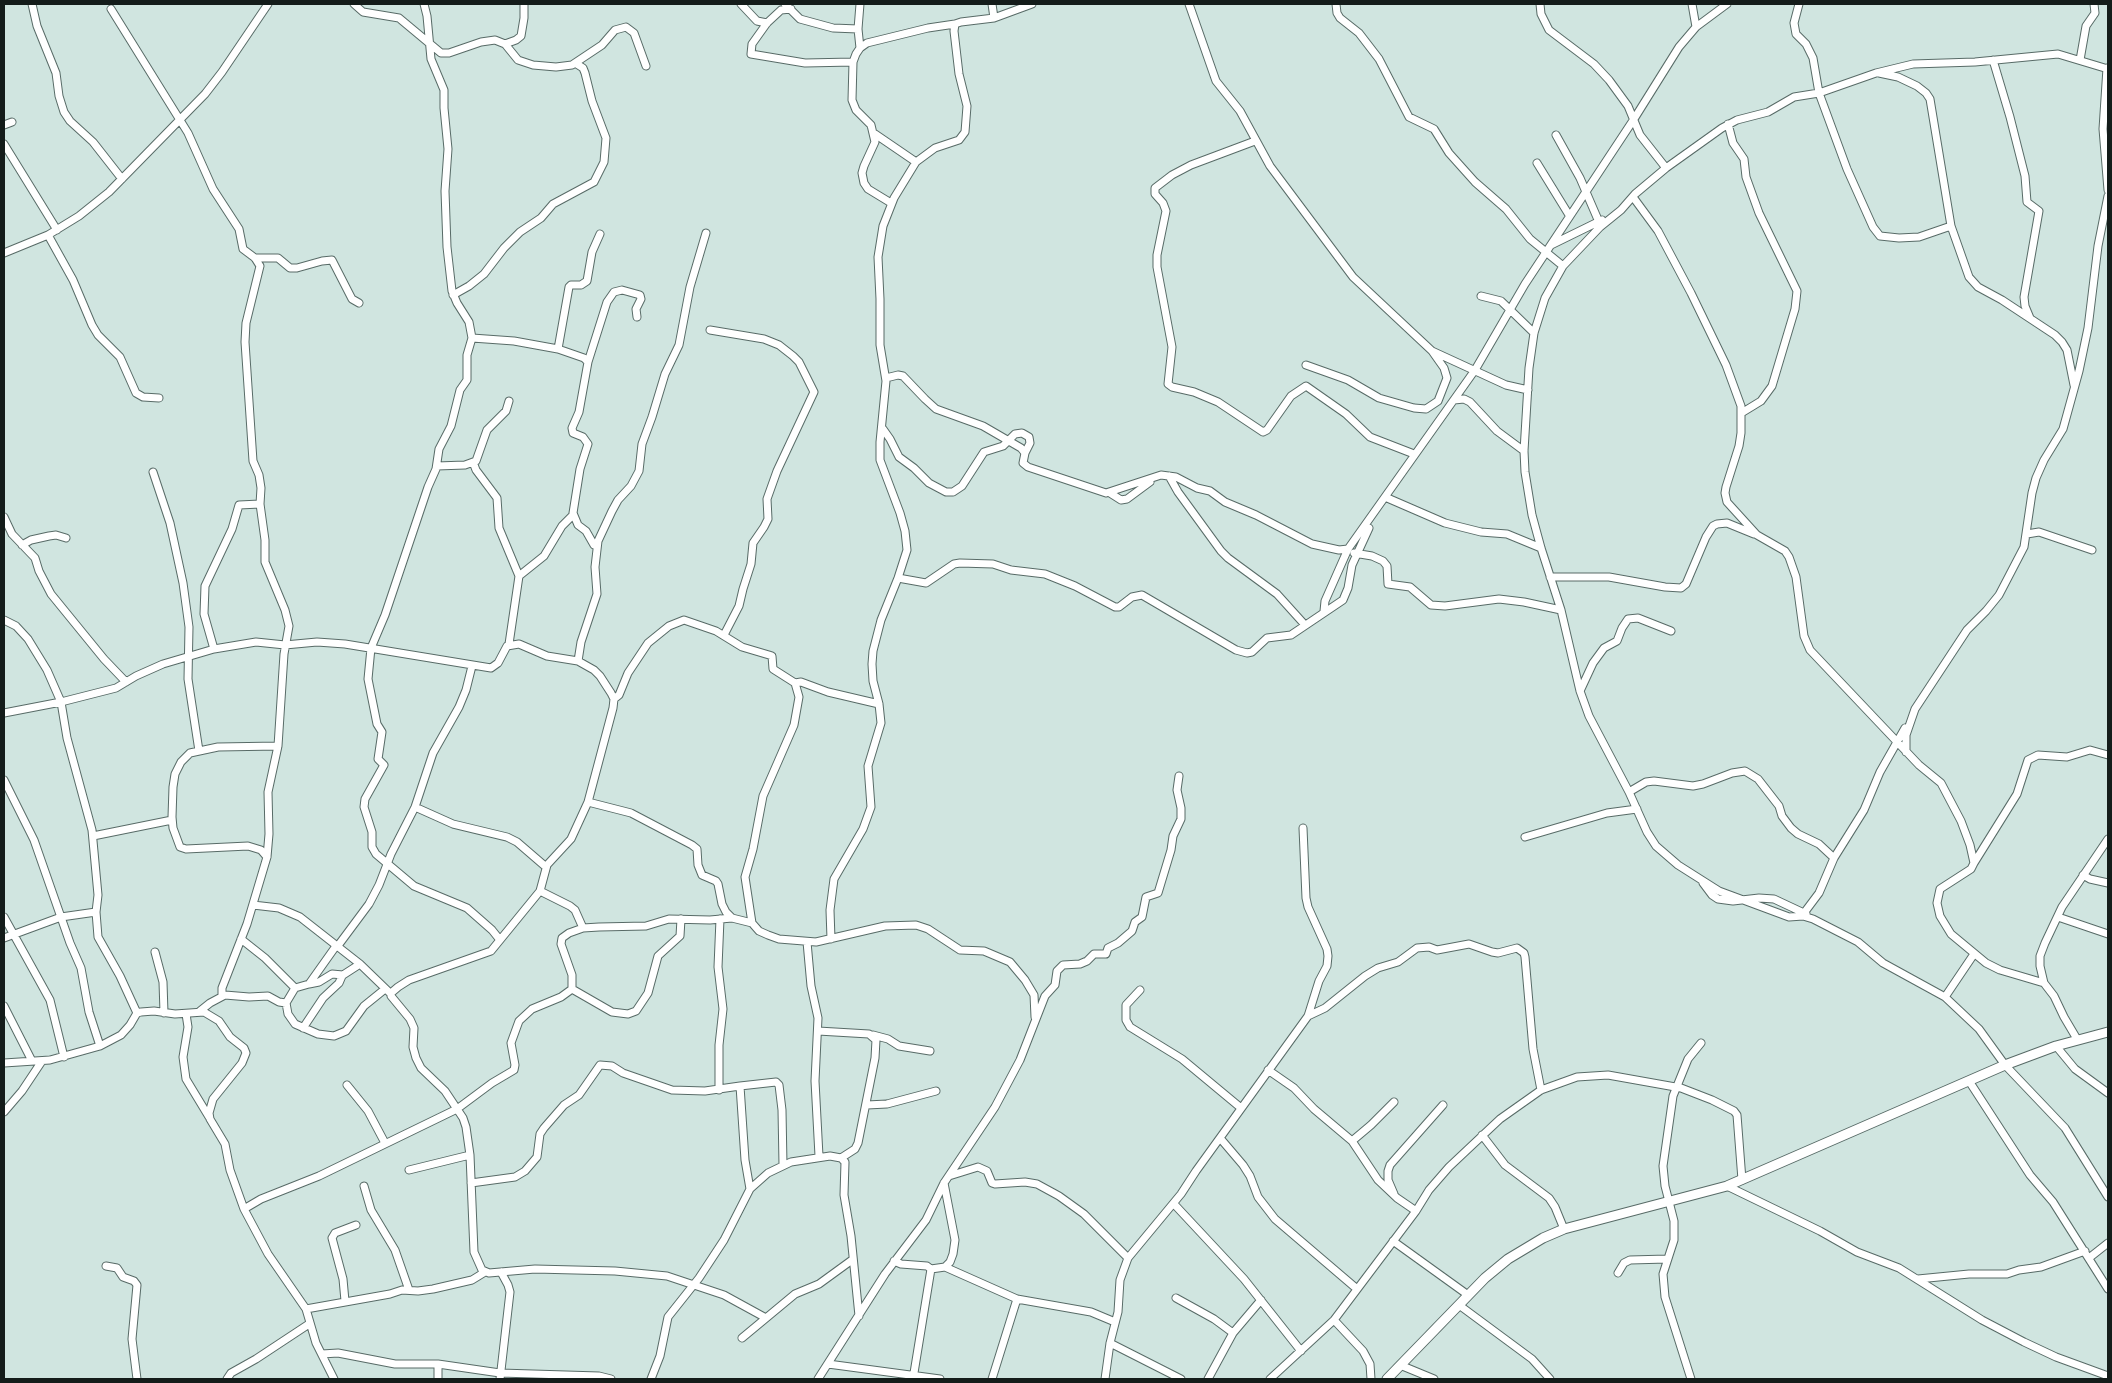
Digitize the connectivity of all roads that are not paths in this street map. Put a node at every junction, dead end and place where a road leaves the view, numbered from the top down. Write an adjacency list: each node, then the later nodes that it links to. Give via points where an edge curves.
1 (32, 4): 47 (street, via 37,26 56,73 58,96 64,112 93,142)
2 (268, 4): 35 (street, via 218,78)
3 (354, 4): 24 (street, via 363,12 398,18)
4 (424, 4): 24 (street)
5 (524, 4): 25 (street, via 521,36)
6 (741, 4): 20 (street, via 757,21)
7 (992, 4): 19 (street)
8 (1032, 4): 19 (street)
9 (1189, 4): 42 (street, via 1216,81 1240,112)
10 (1336, 4): 61 (street, via 1340,18 1359,33 1379,59 1409,118 1434,129 1449,153 1475,182 1506,209 1524,232)
11 (1540, 4): 36 (street, via 1549,30 1594,64 1619,93)
12 (1692, 4): 22 (street)
13 (1727, 4): 22 (street)
14 (1799, 4): 34 (street, via 1794,23 1796,34 1813,58)
15 (2094, 4): 28 (street, via 2095,12 2086,26)
16 (858, 5): 23 (street)
17 (788, 7): 20 (street); 23 (street, via 800,19 833,28)
18 (111, 9): 35 (street)
19 (994, 18): 21 (street)
20 (767, 23): 29 (street, via 752,44 750,52 753,55 811,63)
21 (955, 24): 26 (street, via 867,43); 44 (street, via 959,74 967,106 965,132 958,140 935,148)
22 (1696, 27): 36 (street, via 1680,46)
23 (858, 29): 26 (street)
24 (428, 42): 25 (street, via 445,54 488,41); 65 (street, via 432,63 444,90 448,149 445,185 447,236)
25 (505, 44): 30 (street, via 516,58 527,64 556,67)
26 (860, 48): 29 (street)
27 (1993, 60): 28 (street, via 2060,54); 33 (street, via 1922,62); 70 (street, via 2025,176 2027,202 2039,211 2024,303)
28 (2080, 60): 32 (street)
29 (853, 62): 40 (street, via 852,100)
30 (575, 63): 31 (street, via 602,45 615,30 626,27 634,33); 65 (street, via 583,68 606,138 606,154 598,174 592,184 553,204 504,248 484,274)
31 (646, 66)
32 (2108, 68): 49 (street, via 2103,129)
33 (1876, 73): 34 (street); 56 (street, via 1907,81 1922,89 1930,99)
34 (1819, 93): 38 (street, via 1794,97 1768,112); 56 (street, via 1847,169 1880,236 1919,237)
35 (180, 119): 47 (street); 63 (street, via 213,188 239,229 243,249)
36 (1634, 119): 46 (street, via 1640,134); 48 (street)
37 (12, 122): 39 (street)
38 (1728, 124): 46 (street); 85 (street, via 1733,143 1744,159 1746,177 1759,213 1797,291 1795,309 1772,386 1762,401)
39 (4, 125)
40 (875, 134): 44 (street); 52 (street, via 874,147 862,173 864,183)
41 (1556, 135): 48 (street)
42 (1255, 141): 75 (street, via 1274,172 1353,278); 90 (street, via 1186,167 1155,188 1154,194 1166,211 1157,267 1172,348 1168,384 1218,402 1263,432 1291,396 1306,386 1346,414 1370,437)
43 (4, 144): 57 (street)
44 (916, 162): 52 (street)
45 (1537, 163): 53 (street)
46 (1666, 168): 51 (street)
47 (122, 180): 57 (street, via 79,216)
48 (1586, 190): 53 (street); 55 (street)
49 (2108, 190)
50 (2108, 196): 81 (street, via 2088,328)
51 (1633, 197): 54 (street); 85 (street, via 1648,214 1691,293 1726,365)
52 (891, 203): 79 (street, via 878,257 880,345)
53 (1569, 215): 61 (street)
54 (1614, 216): 55 (street); 64 (street)
55 (1599, 222): 61 (street)
56 (1952, 226): 70 (street, via 1972,282)
57 (56, 230): 60 (street)
58 (706, 233): 106 (street, via 690,287 679,345 664,374 642,444 639,470 612,510)
59 (600, 234): 74 (street, via 592,252 586,281 569,286)
60 (48, 235): 62 (street); 82 (street, via 73,280 92,326 120,357 136,393)
61 (1548, 249): 64 (street); 68 (street)
62 (4, 253)
63 (255, 258): 67 (street, via 278,258 293,268 332,260 352,299); 98 (street, via 260,266 246,323 245,357 253,461 259,476)
64 (1563, 266): 72 (street, via 1545,298)
65 (453, 295): 73 (street, via 469,322)
66 (1481, 296): 68 (street, via 1496,299)
67 (359, 303)
68 (1510, 309): 72 (street); 78 (street)
69 (637, 317): 76 (street, via 640,295 622,290 611,295)
70 (2032, 321): 81 (street, via 2055,335 2067,350)
71 (710, 330): 119 (street, via 764,339 778,345 799,362 814,392 777,471 767,499 768,518 753,543 751,564 739,606)
72 (1534, 334): 80 (street)
73 (472, 338): 74 (street, via 514,340); 92 (street, via 467,355 467,379 460,390 451,426 439,449)
74 (558, 348): 76 (street)
75 (1432, 351): 77 (street, via 1447,378 1438,401 1426,409 1380,398 1348,380); 78 (street)
76 (588, 362): 99 (street, via 579,412 572,428 573,434 588,444 580,469)
77 (1306, 365)
78 (1475, 370): 80 (street, via 1506,385); 83 (street)
79 (886, 378): 86 (street); 87 (street, via 903,376 936,408 983,426)
80 (1528, 390): 88 (street)
81 (2074, 390): 102 (street, via 2064,429 2036,478)
82 (159, 398)
83 (1454, 400): 88 (street, via 1470,402 1497,431); 90 (street)
84 (509, 401): 91 (street, via 506,411 487,430 480,453)
85 (1743, 412): 103 (street, via 1739,446 1725,493 1734,512)
86 (883, 429): 87 (street, via 899,457 934,486 949,492 962,486 984,452 1002,446); 113 (street, via 880,460 900,513 907,543)
87 (1008, 440): 89 (street); 89 (street, via 1018,433 1027,435 1030,441)
88 (1524, 451): 107 (street, via 1528,495)
89 (1025, 453): 96 (street, via 1023,463 1028,467)
90 (1414, 454): 97 (street)
91 (473, 462): 92 (street); 111 (street, via 497,498 499,528)
92 (437, 466): 122 (street)
93 (153, 472): 124 (street, via 179,561 188,609)
94 (1169, 476): 95 (street); 109 (street, via 1210,491 1225,502 1312,544); 117 (street, via 1190,510 1228,558 1277,594)
95 (1154, 478): 96 (street); 96 (street, via 1127,499 1121,500)
96 (1110, 493)
97 (1385, 497): 100 (street); 107 (street, via 1445,523 1481,532 1507,534)
98 (260, 504): 120 (street, via 265,562 288,619); 123 (street, via 240,505 205,586 204,614)
99 (573, 515): 106 (street); 111 (street, via 562,526 544,556)
100 (1373, 515): 109 (street); 110 (street)
101 (4, 517): 105 (street)
102 (2027, 534): 108 (street, via 2039,532); 134 (street, via 2020,557 1999,595 1968,630)
103 (1757, 535): 112 (street, via 1727,523 1713,526 1682,588 1608,577); 135 (street, via 1785,551 1789,557 1796,577 1804,636 1810,650)
104 (66, 538): 105 (street, via 49,536)
105 (22, 545): 127 (street, via 35,558 56,600)
106 (597, 546): 125 (street, via 597,594)
107 (1541, 548): 112 (street)
108 (2092, 550)
109 (1347, 551): 110 (street); 115 (street, via 1325,601)
110 (1357, 553): 114 (street, via 1383,561 1387,566 1388,584 1410,587 1432,605 1499,599); 115 (street, via 1346,595)
111 (519, 576): 121 (street)
112 (1550, 577): 114 (street)
113 (898, 578): 117 (street, via 926,583 954,564 993,564 1045,574 1115,607 1142,595 1247,654 1264,640 1286,637); 132 (street, via 873,651 873,681)
114 (1561, 610): 129 (street)
115 (1324, 611): 117 (street)
116 (4, 620): 131 (street, via 16,626 28,639)
117 (1305, 625)
118 (1671, 631): 129 (street, via 1638,618 1628,619 1617,642 1604,648 1593,663)
119 (724, 635): 128 (street, via 742,647 772,656 773,669); 130 (street, via 684,620 674,623 648,643)
120 (285, 644): 122 (street, via 317,642); 123 (street, via 256,642); 136 (street)
121 (509, 644): 125 (street, via 519,644 547,656); 126 (street, via 494,667)
122 (371, 648): 126 (street); 153 (street, via 368,679 376,724 382,732 378,758 384,765 365,798 364,806 372,832 373,852)
123 (214, 649): 124 (street)
124 (189, 657): 127 (street, via 163,664); 137 (street, via 188,679)
125 (578, 661): 130 (street, via 600,676)
126 (472, 666): 144 (street, via 459,707 428,763)
127 (126, 682): 131 (street, via 116,688)
128 (795, 683): 132 (street); 170 (street, via 799,697 794,725 764,796 745,877)
129 (1580, 691): 142 (street, via 1589,716)
130 (614, 699): 143 (street)
131 (61, 702): 133 (street); 148 (street, via 67,738)
132 (879, 704): 176 (street, via 881,723 868,766 870,812 834,879)
133 (4, 713)
134 (1910, 719): 135 (street); 138 (street)
135 (1897, 742): 138 (street); 152 (street, via 1864,810)
136 (278, 746): 137 (street, via 231,746); 151 (street, via 268,792)
137 (199, 751): 146 (street, via 185,757 175,774)
138 (1906, 752): 154 (street, via 1945,788 1967,836)
139 (2108, 755): 154 (street, via 2090,750 2067,757 2038,755 2028,760 2017,794)
140 (1179, 776): 199 (street, via 1177,790 1181,819 1174,832 1158,893 1146,897 1142,917 1135,922 1132,931 1108,948 1106,954 1094,954 1084,963 1060,967 1055,974 1055,985 1045,996)
141 (4, 780): 163 (street, via 34,840)
142 (1630, 792): 145 (street); 152 (street, via 1646,782 1693,786 1745,772 1758,779 1791,828 1819,844)
143 (588, 802): 155 (street, via 571,839); 166 (street, via 631,813 692,845 696,850 699,871 716,881 722,904)
144 (415, 807): 153 (street); 155 (street, via 453,824 512,839)
145 (1637, 809): 149 (street, via 1607,813); 159 (street, via 1656,846 1702,881)
146 (172, 820): 148 (street); 151 (street, via 182,849 248,846 261,850)
147 (1303, 828): 198 (street, via 1306,898 1328,956)
148 (93, 836): 161 (street, via 98,895)
149 (1525, 837)
150 (2108, 839): 156 (street)
151 (267, 857): 160 (street)
152 (1834, 858): 162 (street, via 1822,886)
153 (388, 863): 177 (street, via 414,886 467,908); 179 (street, via 368,904)
154 (1974, 863): 181 (street, via 1971,869 1940,889 1937,903 1940,916 1951,934)
155 (546, 867): 158 (street)
156 (2083, 875): 157 (street); 164 (street)
157 (2108, 883)
158 (540, 891): 171 (street, via 570,906); 177 (street)
159 (1742, 900): 162 (street, via 1774,899); 168 (street, via 1789,917)
160 (253, 905): 175 (street); 179 (street, via 296,914)
161 (96, 912): 163 (street); 195 (street, via 98,937)
162 (1804, 912): 168 (street)
163 (61, 917): 172 (street); 206 (street, via 81,968 89,1012)
164 (2058, 917): 173 (street); 184 (street, via 2040,956)
165 (4, 918): 172 (street)
166 (732, 918): 167 (street); 170 (street)
167 (720, 919): 169 (street); 219 (street, via 719,973 723,1009 718,1045)
168 (1813, 919): 191 (street, via 1858,942 1883,963)
169 (681, 920): 171 (street, via 659,920 646,926); 187 (street, via 680,936 658,956 648,993 636,1010 628,1014 612,1012)
170 (752, 923): 178 (street, via 759,931 779,939)
171 (583, 928): 187 (street, via 561,940 572,975)
172 (11, 934): 174 (street); 209 (street, via 50,1000)
173 (2108, 934)
174 (4, 938)
175 (241, 939): 186 (street, via 266,958); 190 (street, via 222,988)
176 (831, 939): 178 (street); 199 (street, via 885,926 916,925 960,950 984,951 1003,958 1016,968 1030,988 1035,1000)
177 (500, 940): 189 (street, via 491,951 443,966)
178 (807, 942): 201 (street)
179 (336, 946): 182 (street); 185 (street)
180 (155, 952): 196 (street, via 163,982)
181 (1974, 954): 184 (street, via 2000,970); 191 (street)
182 (360, 964): 183 (street); 189 (street)
183 (342, 976): 185 (street, via 332,974); 200 (street)
184 (2044, 983): 204 (street)
185 (309, 984): 186 (street)
186 (295, 988): 192 (street)
187 (572, 990): 227 (street, via 523,1016 511,1043 514,1070)
188 (1140, 990): 226 (street, via 1126,1005 1126,1020 1130,1027 1182,1059)
189 (388, 992): 200 (street, via 364,1006 341,1034 328,1036); 227 (street, via 414,1028 413,1047 421,1068 445,1091)
190 (222, 996): 192 (street, via 268,996); 194 (street)
191 (1945, 997): 213 (street, via 1979,1029)
192 (286, 1003): 200 (street, via 290,1019)
193 (4, 1006): 210 (street)
194 (200, 1011): 197 (street); 229 (street, via 219,1020 230,1037 246,1052 242,1063 213,1099)
195 (137, 1013): 196 (street); 206 (street, via 120,1035)
196 (164, 1013): 197 (street)
197 (186, 1014): 229 (street, via 188,1027 183,1057 186,1078)
198 (1308, 1016): 214 (street); 220 (street, via 1325,1008 1364,976 1398,962 1417,948 1429,946 1437,950 1469,944 1498,953 1517,948 1525,957 1533,1049)
199 (1034, 1022): 239 (street, via 1008,1084)
200 (303, 1028)
201 (818, 1031): 203 (street); 235 (street, via 815,1080)
202 (2108, 1032): 204 (street)
203 (873, 1035): 208 (street, via 888,1038 899,1046); 224 (street, via 877,1048)
204 (2077, 1039): 207 (street)
205 (1701, 1043): 218 (street, via 1688,1059)
206 (100, 1046): 209 (street)
207 (2056, 1046): 213 (street); 222 (street, via 2075,1069)
208 (930, 1051)
209 (64, 1058): 211 (street)
210 (32, 1061): 211 (street); 212 (street)
211 (42, 1061): 228 (street)
212 (4, 1063)
213 (2005, 1066): 215 (street); 246 (street, via 2064,1128)
214 (1268, 1070): 226 (street); 232 (street, via 1294,1088)
215 (1969, 1081): 240 (street); 256 (street, via 2030,1175 2053,1202)
216 (347, 1085): 233 (street, via 368,1111)
217 (740, 1086): 219 (street); 237 (street, via 776,1082 779,1085); 245 (street)
218 (1676, 1086): 220 (street, via 1594,1075 1577,1077); 240 (street, via 1734,1111 1738,1120); 248 (street, via 1663,1166)
219 (719, 1090): 241 (street, via 672,1090 612,1066 600,1065 579,1095 544,1128 537,1157 526,1172 515,1177)
220 (1542, 1090): 230 (street)
221 (936, 1091): 224 (street, via 887,1104)
222 (2108, 1094)
223 (1394, 1102): 232 (street)
224 (866, 1105): 236 (street, via 857,1146)
225 (1443, 1105): 247 (street, via 1390,1165 1388,1180)
226 (1241, 1108): 231 (street)
227 (457, 1109): 233 (street); 234 (street, via 466,1127)
228 (4, 1112)
229 (210, 1119): 250 (street, via 225,1144)
230 (1482, 1135): 251 (street, via 1438,1179); 253 (street, via 1505,1165 1549,1198)
231 (1220, 1138): 249 (street); 270 (street, via 1243,1165 1258,1198 1274,1219)
232 (1352, 1141): 247 (street, via 1378,1180)
233 (385, 1143): 250 (street)
234 (470, 1155): 238 (street); 241 (street)
235 (819, 1156): 236 (street); 237 (street)
236 (841, 1158): 259 (street, via 846,1168 844,1195)
237 (783, 1165): 245 (street, via 758,1180)
238 (409, 1170)
239 (949, 1176): 242 (street); 257 (street, via 978,1167 987,1171 994,1184 1037,1184 1084,1214)
240 (1742, 1180): 244 (street)
241 (471, 1183): 265 (street, via 474,1252)
242 (944, 1183): 261 (street, via 926,1220); 263 (street, via 955,1240 952,1258)
243 (364, 1186): 272 (street, via 371,1210 395,1250)
244 (1727, 1186): 248 (street); 268 (street)
245 (750, 1189): 269 (street, via 724,1240)
246 (2108, 1197)
247 (1397, 1198): 251 (street)
248 (1670, 1202): 253 (street); 260 (street, via 1674,1234)
249 (1174, 1204): 257 (street); 276 (street)
250 (244, 1209): 279 (street, via 268,1254)
251 (1416, 1211): 254 (street)
252 (356, 1226): 277 (street, via 335,1233 332,1238)
253 (1564, 1229): 273 (street, via 1508,1259)
254 (1393, 1241): 270 (street); 273 (street)
255 (2108, 1243): 258 (street)
256 (2085, 1251): 258 (street); 268 (street, via 2041,1267 2007,1274)
257 (1128, 1258): 283 (street, via 1120,1280)
258 (2089, 1258): 271 (street)
259 (852, 1260): 280 (street); 281 (street, via 819,1284 800,1291)
260 (1667, 1260): 267 (street, via 1630,1260 1624,1263); 313 (street, via 1663,1274 1665,1296)
261 (894, 1261): 264 (street); 280 (street)
262 (106, 1266): 296 (street, via 117,1268 123,1277 137,1285 132,1339)
263 (945, 1267): 264 (street); 275 (street)
264 (931, 1269): 295 (street)
265 (485, 1272): 266 (street); 272 (street, via 472,1280 432,1289)
266 (501, 1272): 269 (street, via 535,1269 615,1271 668,1276); 293 (street, via 510,1292)
267 (1618, 1274)
268 (1917, 1279): 294 (street, via 2024,1342)
269 (694, 1285): 281 (street, via 724,1295); 301 (street, via 668,1317 660,1356)
270 (1357, 1289): 282 (street)
271 (2108, 1289)
272 (409, 1290): 277 (street)
273 (1468, 1295): 278 (street)
274 (1176, 1298): 285 (street)
275 (1016, 1299): 283 (street, via 1091,1312); 304 (street)
276 (1261, 1300): 285 (street); 288 (street)
277 (345, 1301): 279 (street)
278 (1459, 1305): 292 (street); 312 (street, via 1532,1359)
279 (306, 1309): 284 (street)
280 (859, 1316): 291 (street)
281 (766, 1318): 286 (street)
282 (1334, 1320): 288 (street); 309 (street, via 1363,1350 1370,1364)
283 (1115, 1322): 287 (street)
284 (309, 1324): 289 (street); 297 (street)
285 (1233, 1333): 307 (street)
286 (742, 1338)
287 (1110, 1343): 305 (street); 306 (street)
288 (1301, 1351): 308 (street)
289 (322, 1354): 290 (street, via 338,1353 395,1364); 298 (street)
290 (438, 1364): 293 (street); 299 (street)
291 (828, 1364): 295 (street); 302 (street)
292 (1400, 1365): 310 (street); 311 (street)
293 (500, 1376): 300 (street, via 599,1376)
294 (2108, 1376)
295 (914, 1377): 303 (street)
296 (137, 1379)
297 (226, 1379)
298 (334, 1379)
299 (438, 1379)
300 (611, 1379)
301 (651, 1379)
302 (818, 1379)
303 (940, 1379)
304 (992, 1379)
305 (1105, 1379)
306 (1181, 1379)
307 (1208, 1379)
308 (1270, 1379)
309 (1371, 1379)
310 (1386, 1379)
311 (1434, 1379)
312 (1550, 1379)
313 (1691, 1379)

